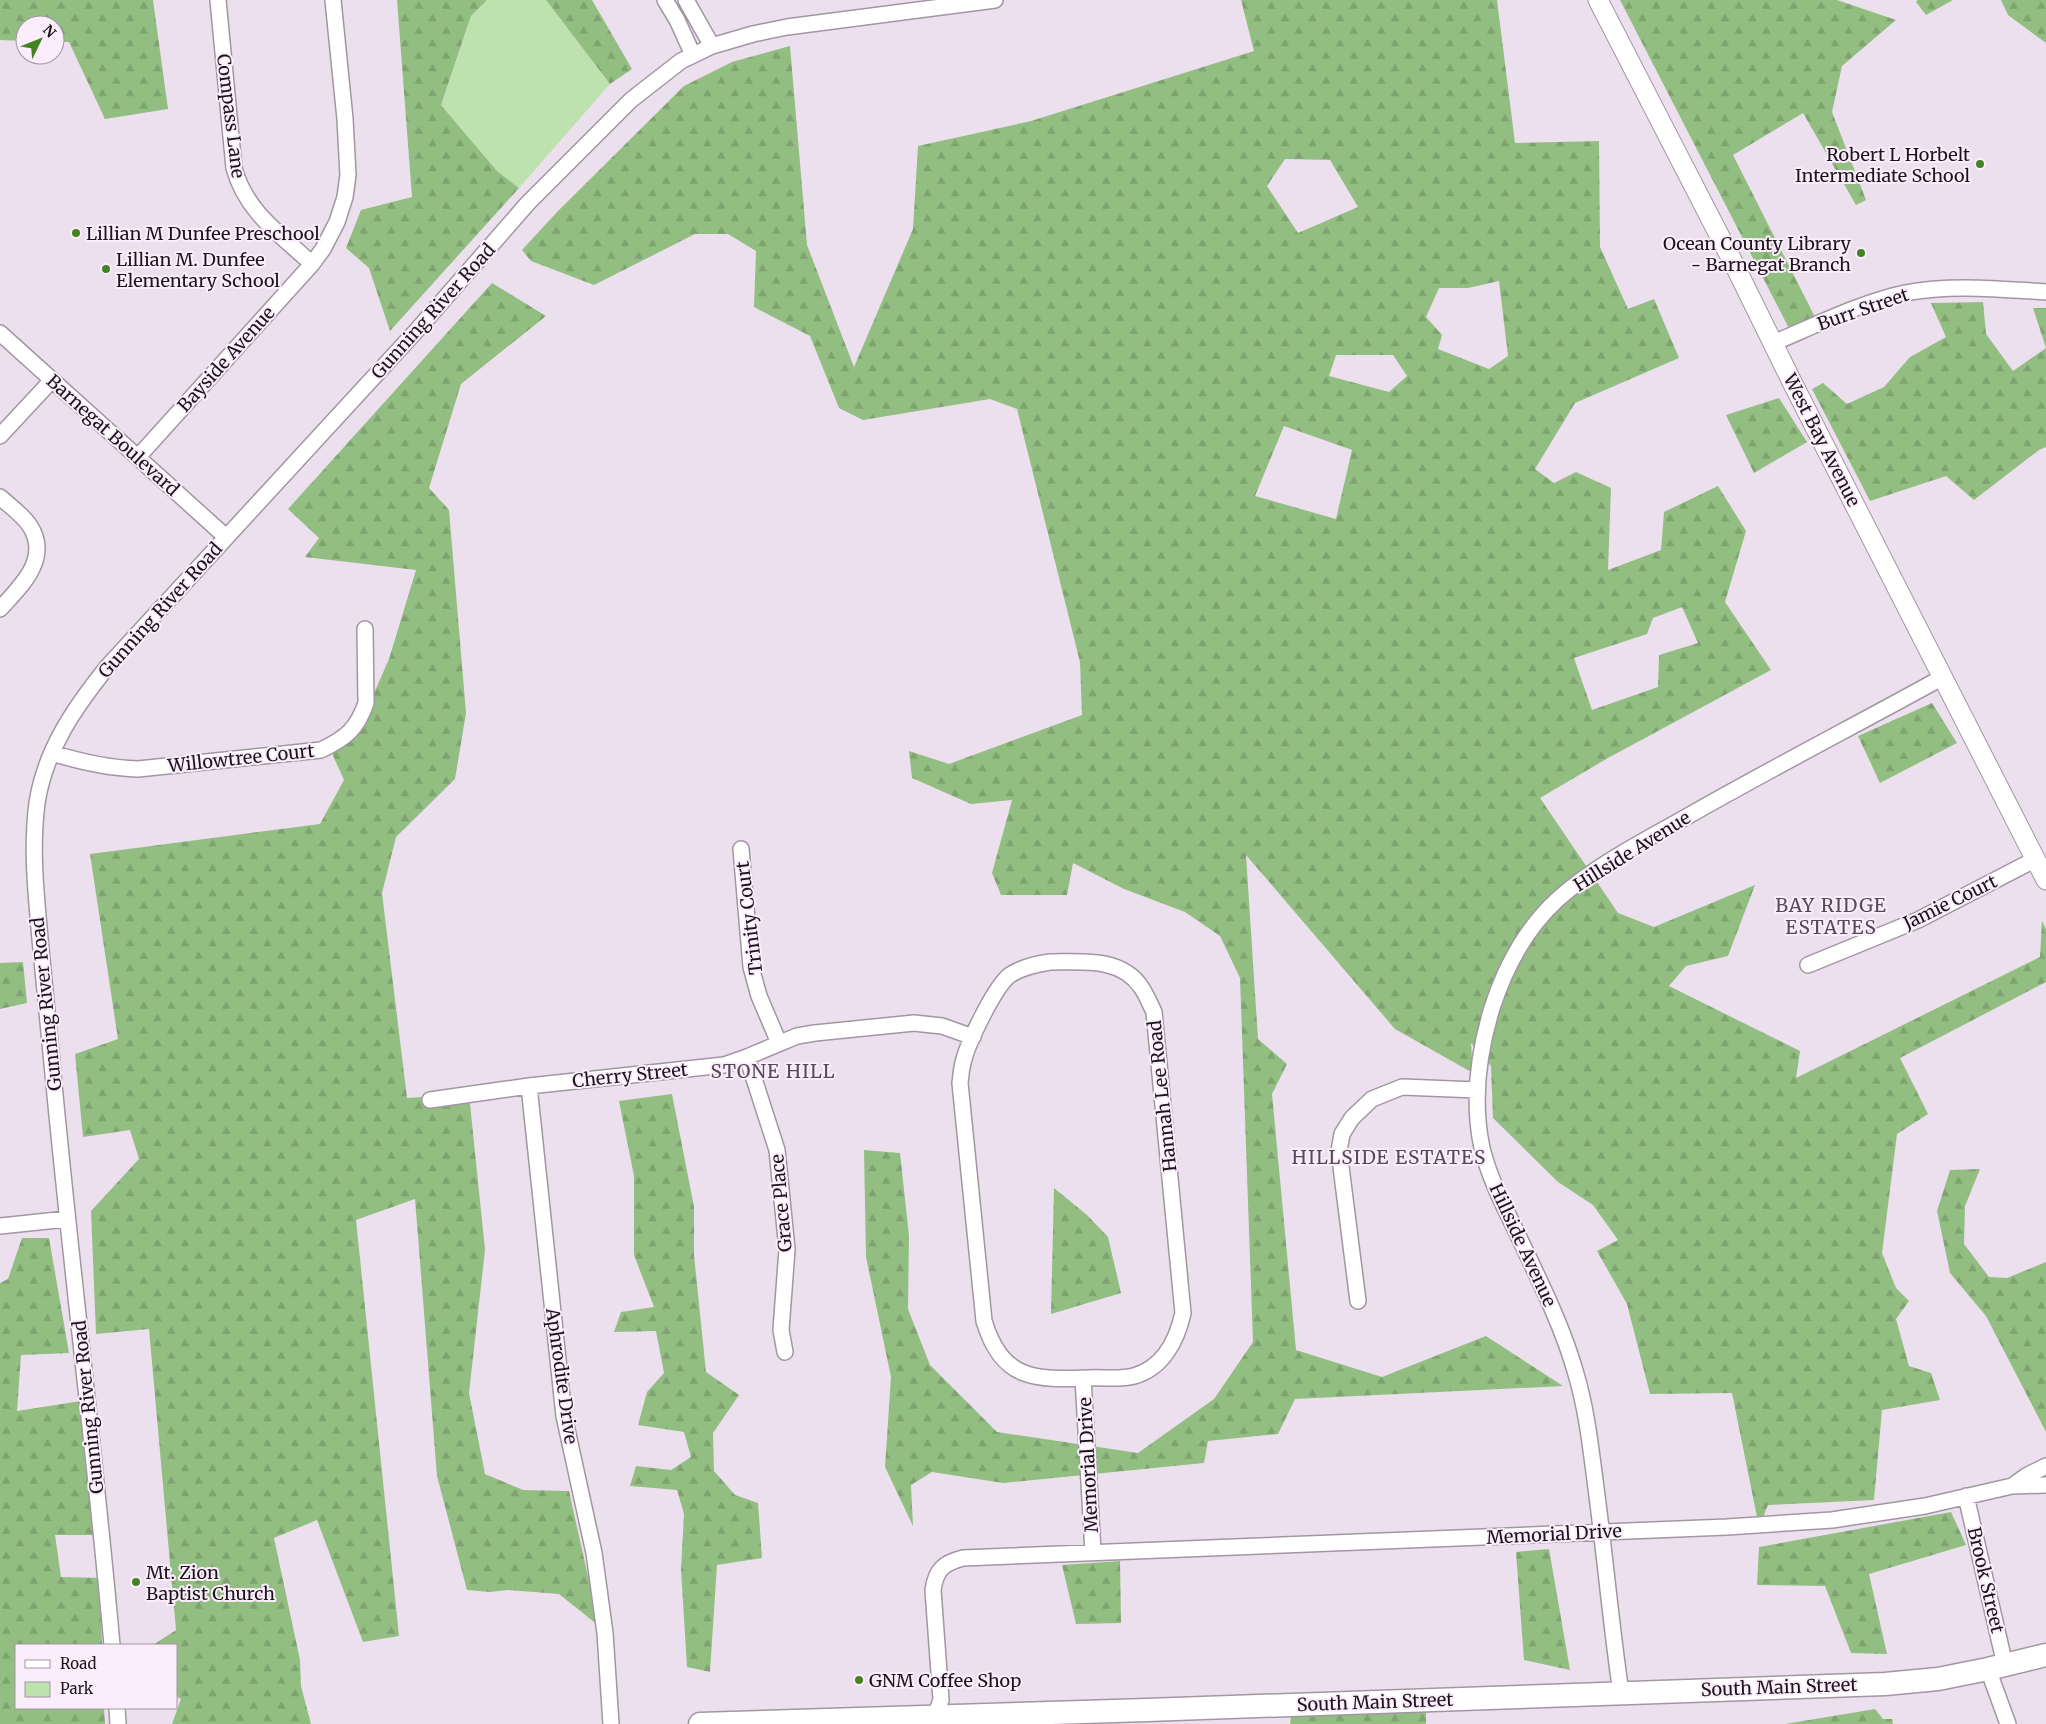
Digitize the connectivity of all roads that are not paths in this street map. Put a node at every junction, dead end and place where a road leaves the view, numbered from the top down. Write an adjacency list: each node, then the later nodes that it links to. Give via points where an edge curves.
1 (218, 0): 9 (street, Compass Lane, via 237,180 256,212)
2 (334, 0): 9 (street, Bayside Avenue, via 348,175 337,222 324,249)
3 (665, 0): 8 (street, via 678,20)
4 (686, 0): 7 (street)
5 (995, 0): 7 (street, Gunning River Road, via 787,27)
6 (1598, 0): 12 (main road, West Bay Avenue)
7 (712, 46): 8 (street, Gunning River Road)
8 (693, 55): 17 (street, Gunning River Road, via 631,100 528,203 418,329)
9 (312, 264): 15 (street, Bayside Avenue)
10 (2046, 292): 12 (street, Burr Street, via 1960,288 1903,294)
11 (0, 333): 13 (street, Barnegat Boulevard)
12 (1773, 342): 20 (main road, West Bay Avenue)
13 (52, 380): 14 (street); 15 (street, Barnegat Boulevard)
14 (0, 436)
15 (138, 457): 17 (street, Barnegat Boulevard)
16 (0, 496): 18 (street, via 30,525 37,548 30,575)
17 (226, 537): 21 (street, Gunning River Road, via 102,674 69,719)
18 (0, 609)
19 (365, 629): 21 (street, Willowtree Court, via 366,702 363,712 349,734 321,750 138,769 89,764)
20 (1943, 677): 23 (main road, West Bay Avenue); 30 (street, Hillside Avenue, via 1652,837 1575,884 1537,921 1504,976 1486,1028)
21 (52, 753): 32 (street, Gunning River Road, via 37,803 34,876)
22 (741, 849): 27 (street, Trinity Court, via 751,967)
23 (2036, 860): 24 (main road, West Bay Avenue); 25 (street, Jamie Court, via 1918,920)
24 (2046, 880)
25 (1808, 965)
26 (973, 1038): 27 (street, Cherry Street, via 942,1026 914,1023 806,1034); 36 (street, Hannah Lee Road, via 963,1062 960,1082 984,1322 989,1338 1008,1364 1023,1374 1043,1379); 36 (street, Hannah Lee Road, via 999,987 1010,976 1030,966 1050,962 1104,962 1124,971 1141,986 1154,1012 1183,1313 1173,1344 1150,1368 1134,1376)
27 (780, 1043): 28 (street, Cherry Street)
28 (747, 1057): 29 (street, Cherry Street, via 709,1067); 35 (street, Grace Place, via 777,1150 787,1249 781,1330)
29 (529, 1086): 31 (street, Cherry Street); 50 (street, Aphrodite Drive, via 564,1416 594,1553 605,1633)
30 (1477, 1090): 34 (street, via 1402,1087 1372,1099 1352,1118 1342,1134 1339,1151); 41 (street, Hillside Avenue, via 1482,1148 1494,1186 1559,1322 1577,1374 1587,1422)
31 (430, 1100)
32 (67, 1219): 33 (street); 43 (street, Gunning River Road)
33 (0, 1226)
34 (1358, 1301)
35 (785, 1352)
36 (1083, 1378): 42 (street, Memorial Drive)
37 (2046, 1466): 38 (street, Memorial Drive)
38 (2012, 1486): 39 (street, Memorial Drive); 40 (street, Memorial Drive)
39 (2046, 1486)
40 (1966, 1496): 41 (street, Memorial Drive, via 1925,1506 1832,1520); 45 (street, Brook Street)
41 (1601, 1531): 42 (street, Memorial Drive); 46 (street, Hillside Avenue)
42 (1093, 1552): 48 (street, Memorial Drive, via 963,1558 948,1562 938,1572 933,1590 941,1700)
43 (112, 1644)
44 (2046, 1655): 45 (highway, South Main Street)
45 (1997, 1667): 46 (highway, South Main Street, via 1938,1679 1885,1684); 52 (street, Brook Street)
46 (1621, 1693): 48 (highway, South Main Street)
47 (117, 1709): 49 (street)
48 (935, 1720): 51 (highway, South Main Street)
49 (118, 1724)
50 (611, 1724)
51 (700, 1724)
52 (2008, 1724)

